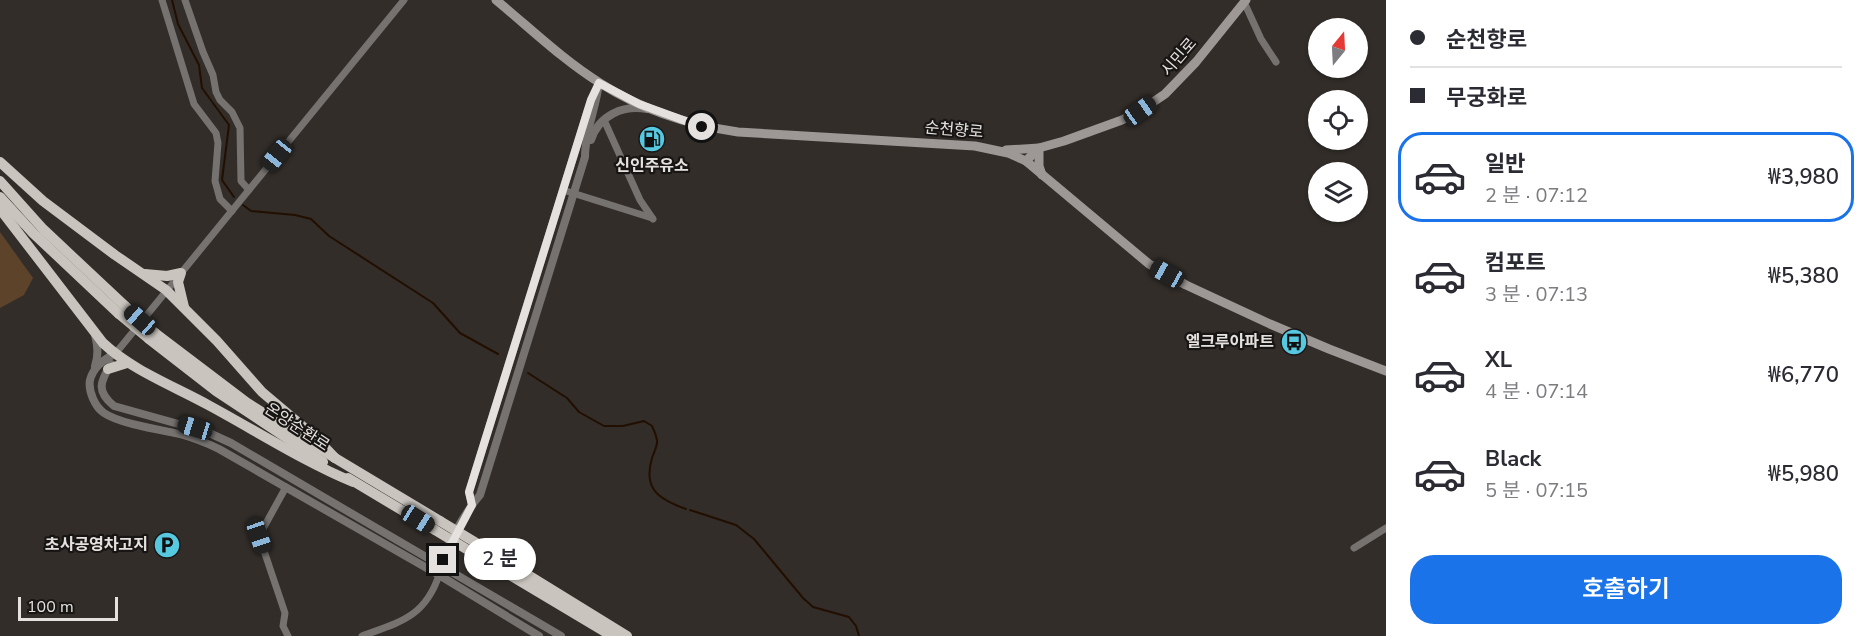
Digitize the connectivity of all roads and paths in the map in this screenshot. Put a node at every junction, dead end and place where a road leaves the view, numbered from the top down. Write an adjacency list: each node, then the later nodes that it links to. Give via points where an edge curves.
1 (162, 0): 22 (street, via 194,104 216,133 215,181 219,199)
2 (185, 0): 17 (street, via 216,92 240,128 241,180)
3 (404, 0): 17 (street)
4 (496, 0): 7 (main road, 순천향로)
5 (1245, 1): 6 (street); 10 (main road, 시민로, via 1182,78 1157,100 1122,120)
6 (1276, 62)
7 (599, 83): 8 (main road, 순천향로); 12 (street); 18 (street)
8 (652, 109): 9 (street, via 629,108); 11 (main road, 순천향로, via 702,127 738,132)
9 (604, 120): 12 (street, via 592,135); 19 (street, via 640,200 653,219)
10 (1039, 148): 11 (main road); 13 (main road, 시민로); 15 (main road)
11 (997, 150): 13 (main road, 순천향로)
12 (585, 157): 19 (street)
13 (1026, 161): 15 (main road, 순천향로)
14 (0, 162): 23 (highway, via 43,201)
15 (1044, 178): 33 (main road, 순천향로, via 1149,264 1186,285 1329,350)
16 (0, 181): 27 (highway)
17 (249, 190): 22 (street)
18 (563, 190): 19 (street); 38 (street, via 469,492)
19 (573, 194): 38 (street, via 480,495)
20 (0, 196): 27 (highway, via 33,233)
21 (0, 209): 28 (highway)
22 (232, 211): 24 (street)
23 (142, 273): 24 (highway); 25 (highway)
24 (181, 273): 25 (street); 26 (highway, via 178,282)
25 (166, 290): 26 (highway); 30 (street)
26 (185, 309): 35 (highway, via 262,392)
27 (122, 310): 29 (highway, bridge)
28 (94, 332): 30 (highway); 34 (street, via 98,359)
29 (152, 336): 35 (highway, 온양순환로); 36 (highway, 온양순환로, via 230,401)
30 (115, 354): 31 (highway); 32 (street); 34 (street)
31 (127, 363): 32 (highway); 36 (highway)
32 (108, 369): 43 (street, via 101,385 114,406 207,432 231,443)
33 (1386, 371)
34 (93, 372): 37 (street, via 90,390 104,413 202,441)
35 (335, 458): 39 (highway, 온양순환로)
36 (353, 482): 39 (highway, 온양순환로)
37 (286, 487): 44 (street); 45 (street, via 259,536 285,613 283,626)
38 (472, 505): 43 (street)
39 (437, 525): 42 (highway, bridge)
40 (1386, 528): 41 (street)
41 (1354, 548)
42 (475, 549): 49 (highway); 50 (highway)
43 (441, 565): 44 (street); 48 (street)
44 (439, 575): 46 (street, via 419,609 399,623); 47 (street)
45 (288, 636)
46 (362, 636)
47 (539, 636)
48 (561, 636)
49 (612, 636)
50 (627, 636)

